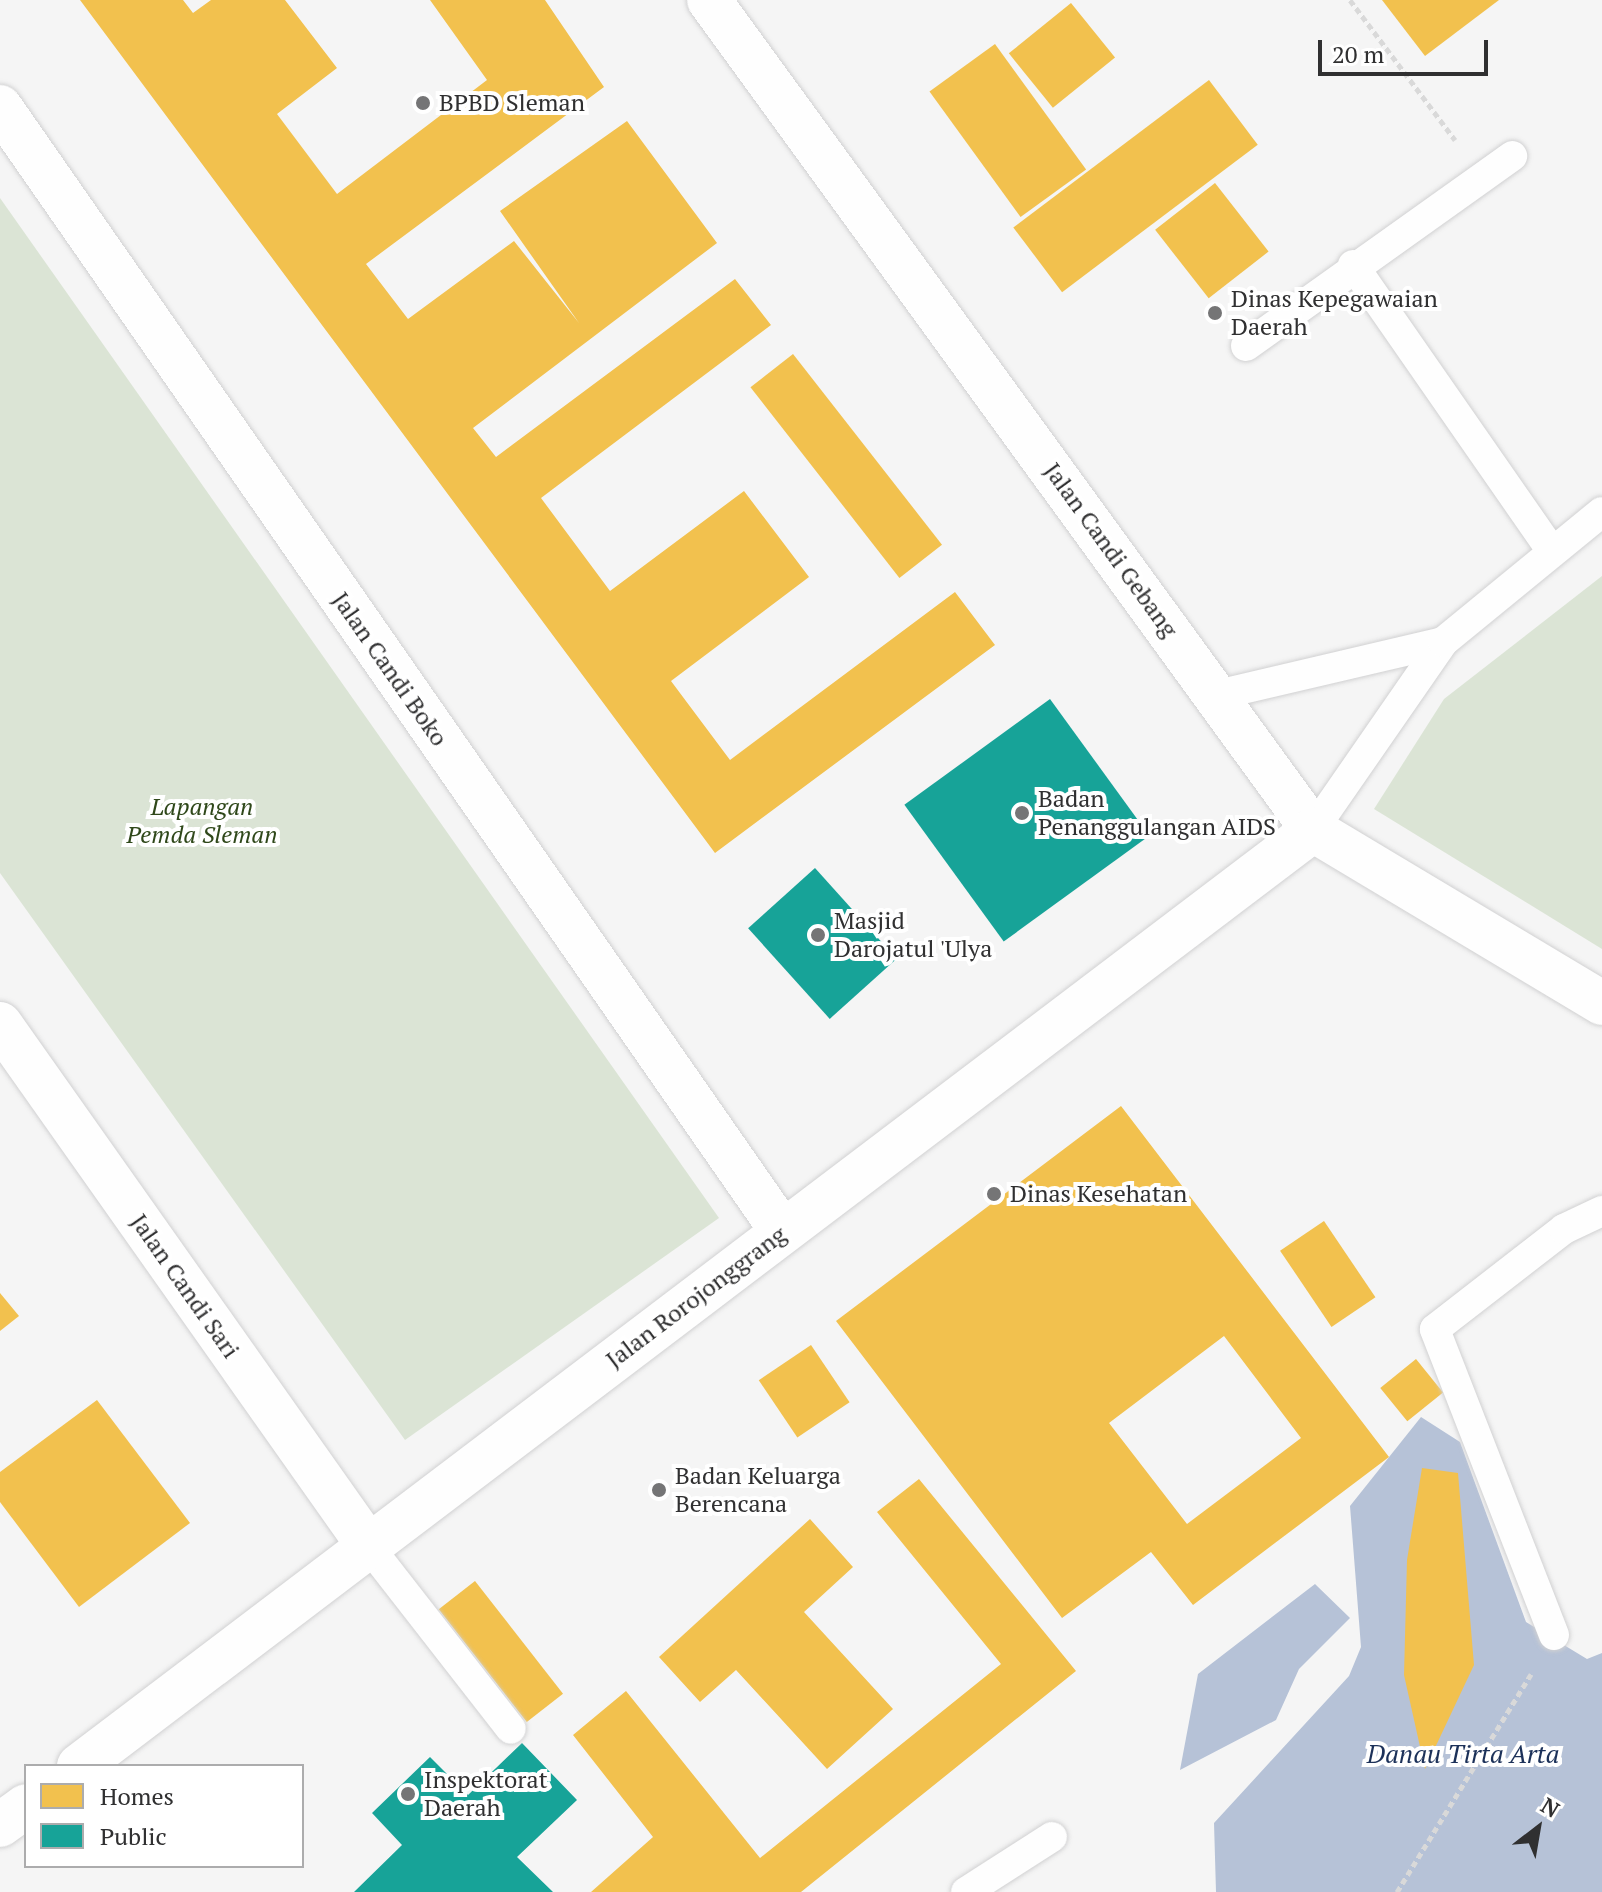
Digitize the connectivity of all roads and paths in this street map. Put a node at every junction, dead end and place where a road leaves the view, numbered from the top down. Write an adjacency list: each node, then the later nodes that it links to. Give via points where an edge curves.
1 (709, 0): 11 (street, Jalan Candi Gebang)
2 (1350, 0): 5 (path)
3 (0, 107): 16 (street, Jalan Candi Boko)
4 (1512, 156): 5 (lane)
5 (1482, 176): 6 (lane)
6 (1353, 265): 7 (lane); 9 (lane)
7 (1246, 346)
8 (1602, 512): 9 (lane)
9 (1551, 550): 10 (lane)
10 (1443, 642): 11 (lane); 12 (lane)
11 (1217, 695): 12 (street, Jalan Candi Gebang)
12 (1313, 830): 13 (street, Jalan Candi Gebang); 16 (street, Jalan Rorojonggrang)
13 (1602, 1003)
14 (0, 1024): 17 (street, Jalan Candi Sari)
15 (1602, 1211): 18 (lane, via 1564,1229 1435,1329)
16 (782, 1231): 17 (street, Jalan Rorojonggrang)
17 (370, 1548): 19 (lane); 20 (street, Jalan Rorojonggrang)
18 (1554, 1635): 25 (path)
19 (511, 1729)
20 (82, 1764)
21 (24, 1807): 22 (street)
22 (0, 1825)
23 (1052, 1837): 24 (lane)
24 (966, 1892)
25 (1397, 1892)

